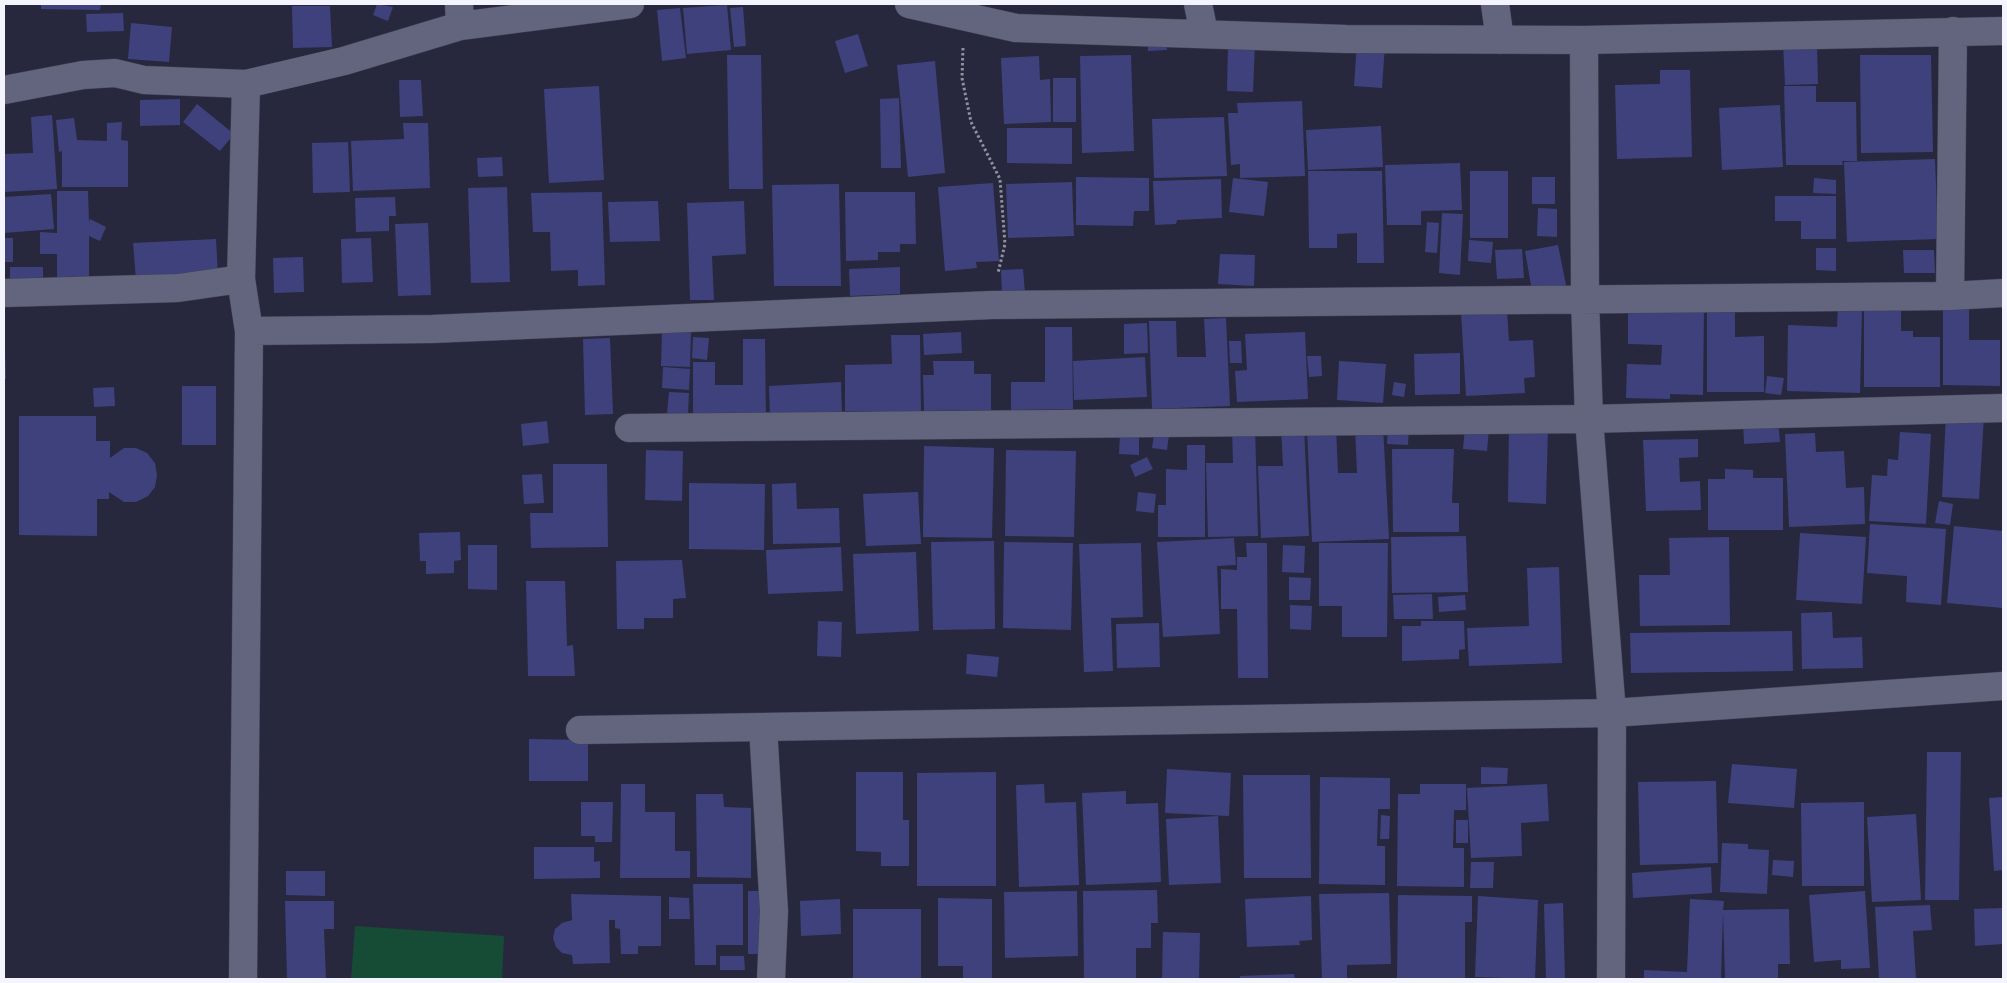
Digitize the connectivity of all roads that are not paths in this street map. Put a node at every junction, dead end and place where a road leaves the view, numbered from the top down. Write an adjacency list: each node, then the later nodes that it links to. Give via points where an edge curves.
1 (630, 4): 5 (street)
2 (909, 4): 8 (street, via 1016,28)
3 (1198, 4): 8 (street)
4 (1495, 4): 9 (street)
5 (460, 15): 11 (street, via 344,62)
6 (1953, 31): 7 (street); 10 (street); 16 (street)
7 (2003, 31)
8 (1204, 33): 9 (street, via 1346,39)
9 (1500, 40): 10 (street)
10 (1584, 40): 17 (street)
11 (246, 84): 12 (street, via 144,80 115,73 83,75); 13 (street)
12 (4, 90)
13 (241, 279): 14 (street, via 178,288); 18 (street)
14 (4, 294)
15 (2003, 294): 16 (street)
16 (1950, 296): 17 (street)
17 (1585, 299): 18 (street, via 992,305 432,329); 20 (street)
18 (249, 331): 26 (street)
19 (2003, 408): 20 (street)
20 (1589, 419): 21 (street); 23 (street)
21 (628, 428)
22 (2003, 686): 23 (street)
23 (1612, 713): 24 (street); 28 (street)
24 (763, 727): 25 (street); 27 (street, via 774,911)
25 (580, 730)
26 (243, 979)
27 (771, 979)
28 (1611, 979)

